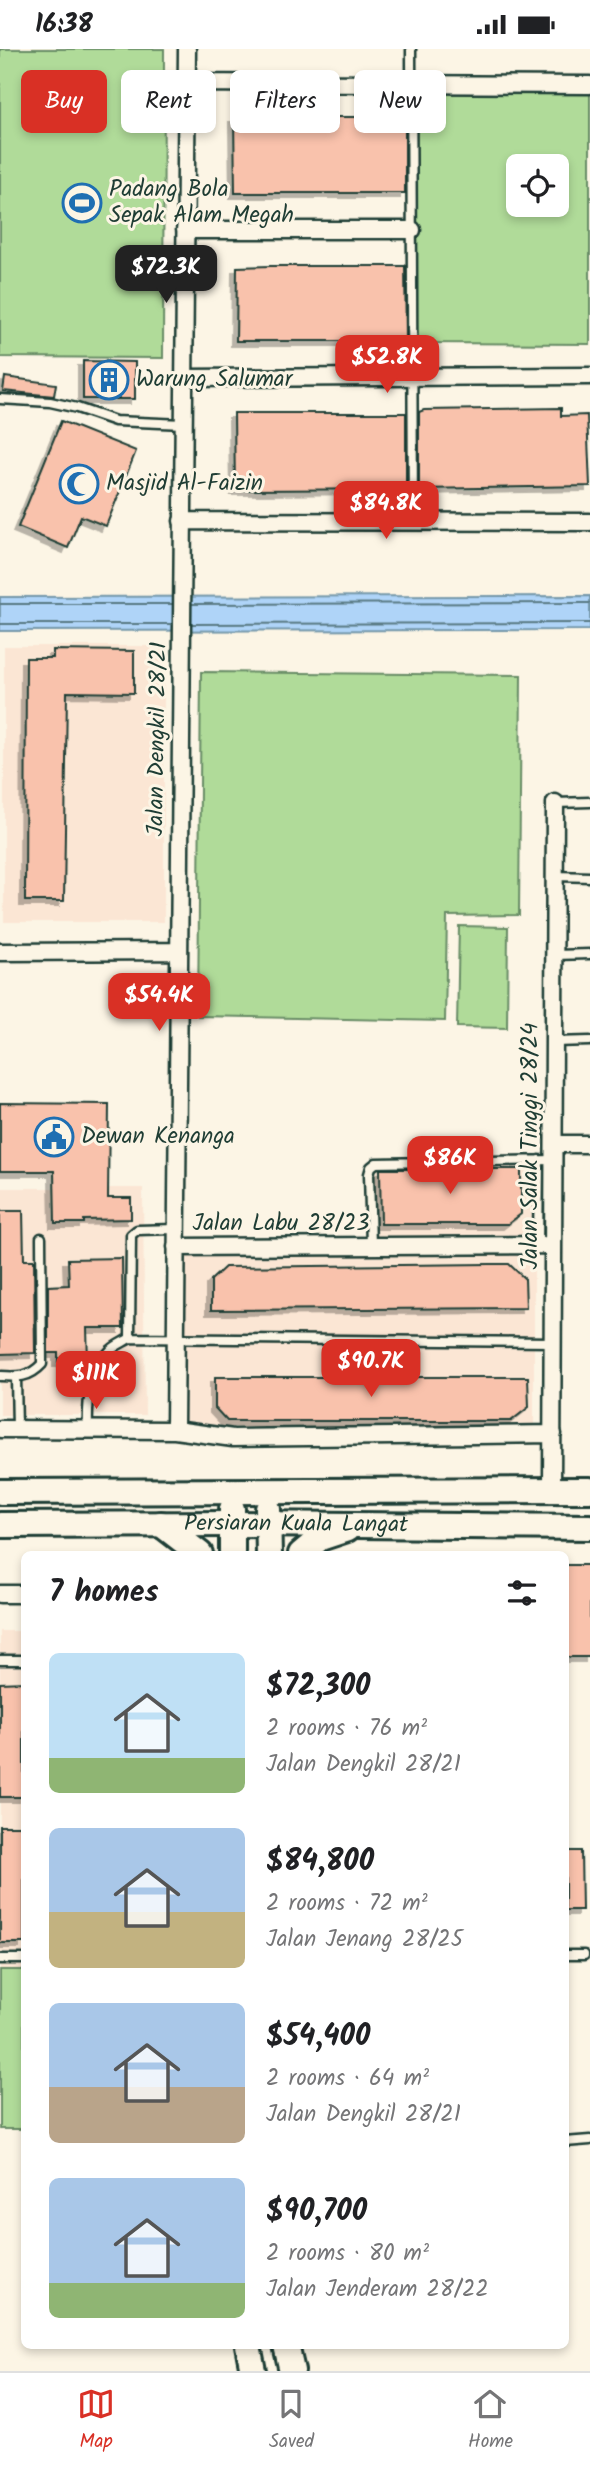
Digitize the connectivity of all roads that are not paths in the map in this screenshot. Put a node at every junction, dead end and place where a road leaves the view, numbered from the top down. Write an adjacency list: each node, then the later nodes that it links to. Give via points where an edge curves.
1 (187, 49): 3 (street, Jalan Dengkil 28/21)
2 (411, 49): 4 (lane)
3 (187, 70)
4 (411, 70)
5 (216, 83): 6 (street)
6 (354, 83)
7 (446, 83): 8 (street)
8 (590, 85)
9 (186, 133): 11 (street, Jalan Dengkil 28/21)
10 (411, 133): 12 (lane)
11 (185, 230): 12 (street); 15 (street, Jalan Dengkil 28/21)
12 (412, 230): 14 (lane)
13 (590, 376): 14 (street)
14 (413, 377): 15 (street); 20 (lane)
15 (184, 378): 17 (street, Jalan Dengkil 28/21)
16 (0, 399): 17 (lane, via 50,402 115,421)
17 (183, 424): 18 (street, Jalan Dengkil 28/21)
18 (182, 521): 20 (street); 25 (street, Jalan Dengkil 28/21)
19 (590, 522): 20 (street)
20 (413, 523)
21 (590, 802): 22 (lane)
22 (555, 803): 23 (street, Jalan Salak Tinggi 28/24)
23 (555, 876): 24 (lane); 28 (street, Jalan Salak Tinggi 28/24)
24 (590, 877)
25 (178, 951): 26 (street); 33 (street, Jalan Dengkil 28/21)
26 (0, 952)
27 (590, 954): 28 (lane)
28 (554, 955): 30 (street, Jalan Salak Tinggi 28/24)
29 (590, 1041): 30 (lane)
30 (554, 1042): 32 (street, Jalan Salak Tinggi 28/24)
31 (590, 1144): 32 (street)
32 (549, 1155): 35 (street, Jalan Salak Tinggi 28/24); 36 (lane, via 376,1163 369,1174)
33 (176, 1229): 37 (street, Jalan Dengkil 28/21); 38 (lane, via 137,1230 131,1235)
34 (41, 1238): 42 (lane, via 42,1364 33,1373)
35 (546, 1245): 36 (street, Jalan Labu 28/23); 40 (street, Jalan Salak Tinggi 28/24)
36 (371, 1246): 37 (street, Jalan Labu 28/23)
37 (176, 1247): 39 (street, Jalan Dengkil 28/21)
38 (130, 1338): 39 (lane); 45 (lane, via 111,1349 92,1383 87,1399)
39 (175, 1340): 40 (lane); 46 (street, Jalan Dengkil 28/21)
40 (553, 1342): 47 (street, Jalan Salak Tinggi 28/24)
41 (0, 1376): 42 (lane)
42 (16, 1377): 44 (lane)
43 (0, 1429): 44 (street)
44 (17, 1429): 45 (street)
45 (88, 1430): 46 (street)
46 (175, 1430): 47 (street, via 233,1438)
47 (553, 1434): 48 (street, Jalan Salak Tinggi 28/24)
48 (552, 1490): 49 (main road, Persiaran Kuala Langat); 52 (main road, Persiaran Kuala Langat)
49 (590, 1490)
50 (1, 1491): 51 (main road, Persiaran Kuala Langat)
51 (232, 1491): 52 (main road, Persiaran Kuala Langat); 54 (main road)
52 (268, 1491): 55 (main road)
53 (161, 1524): 54 (main road, Persiaran Kuala Langat); 56 (main road, Persiaran Kuala Langat); 59 (main road)
54 (232, 1524): 55 (main road, Persiaran Kuala Langat); 60 (main road)
55 (268, 1524): 57 (main road, Persiaran Kuala Langat); 61 (main road)
56 (0, 1525)
57 (357, 1525): 58 (main road, Persiaran Kuala Langat); 62 (main road, via 320,1538)
58 (590, 1527)
59 (196, 1551)
60 (232, 1551)
61 (269, 1551)
62 (305, 1551)
63 (0, 1594): 64 (street)
64 (21, 1594)
65 (0, 1660): 66 (lane)
66 (21, 1660)
67 (569, 1955): 68 (lane)
68 (584, 1955)
69 (0, 1959): 70 (lane)
70 (21, 1959)
71 (590, 2140): 72 (lane)
72 (569, 2142)
73 (249, 2349): 75 (main road)
74 (287, 2349): 76 (main road)
75 (253, 2371)
76 (292, 2371)

